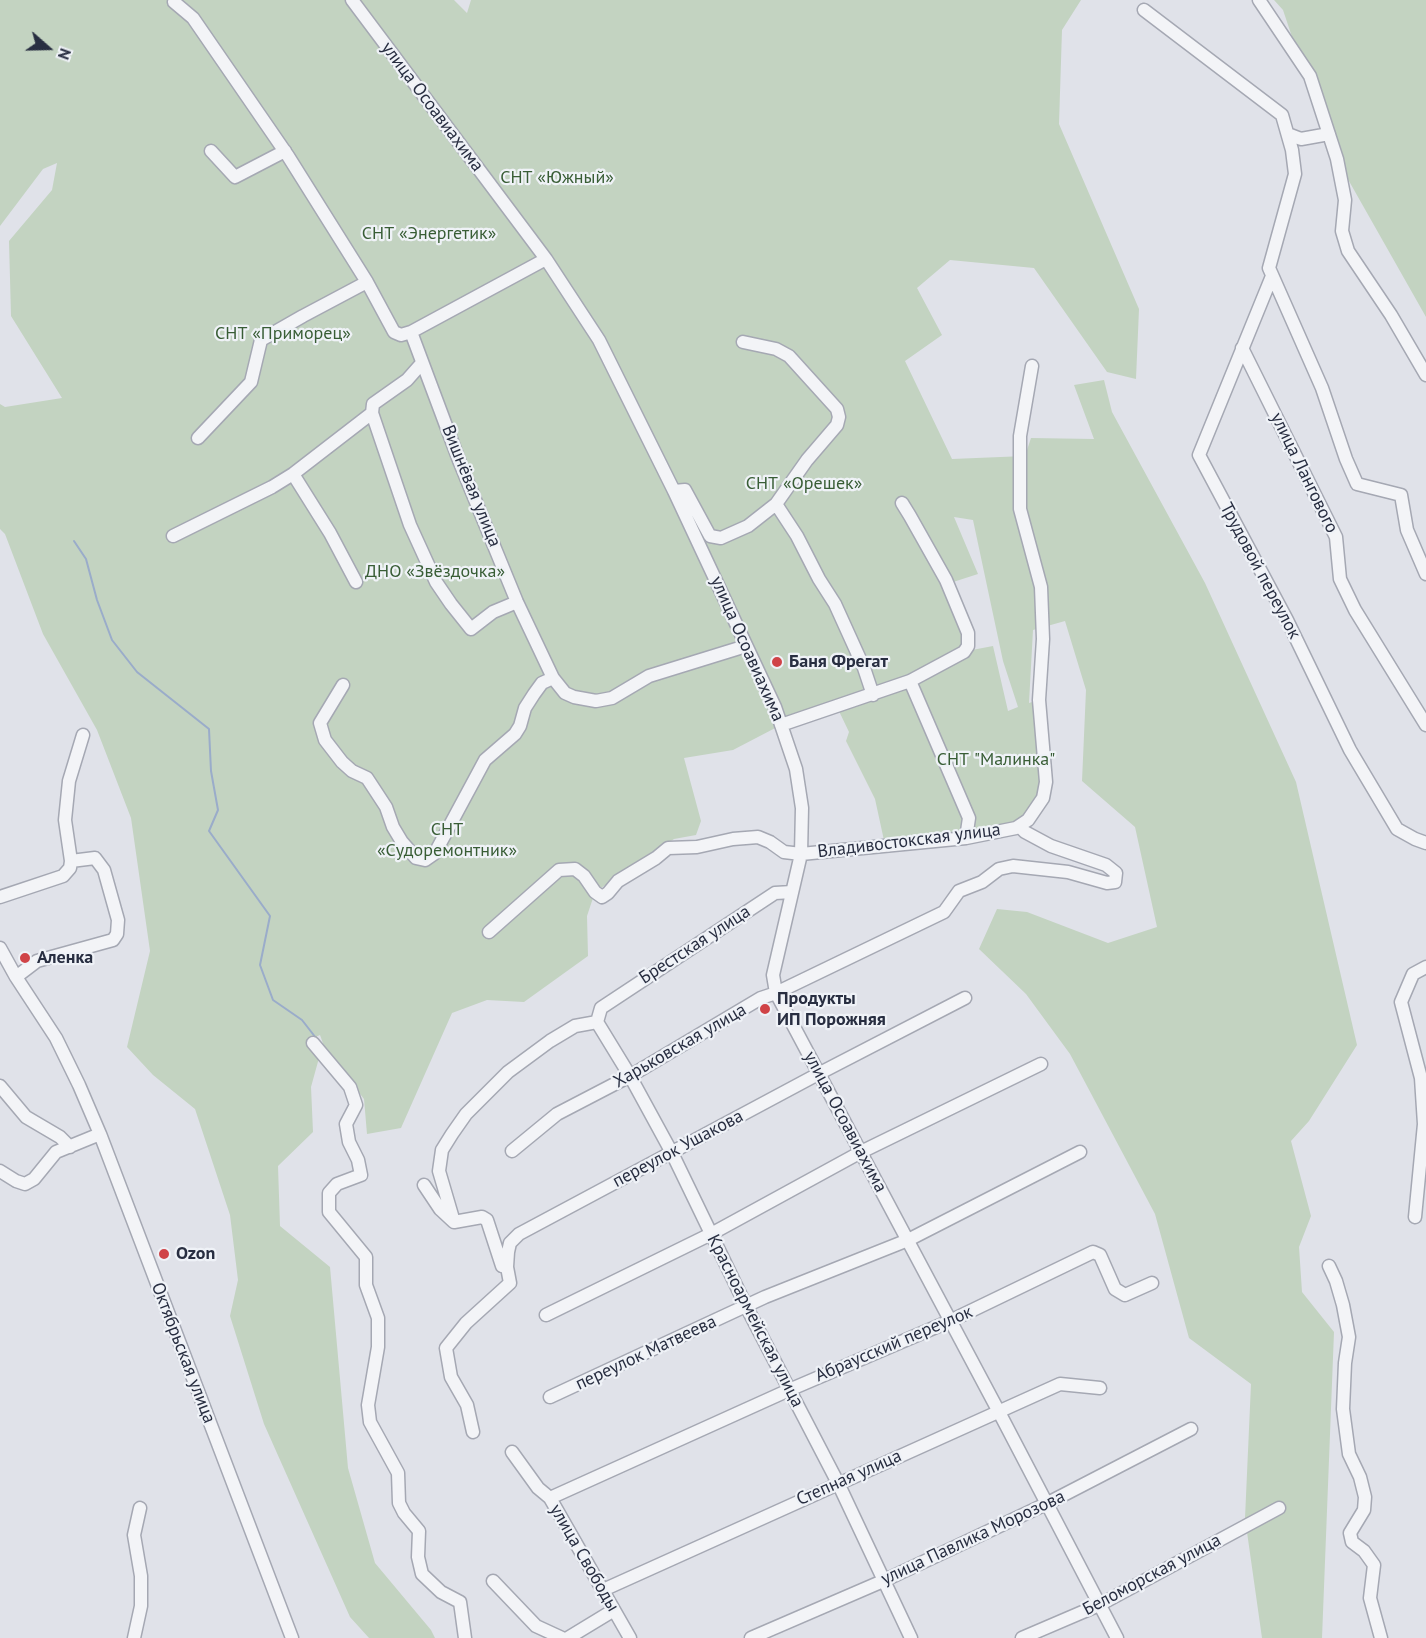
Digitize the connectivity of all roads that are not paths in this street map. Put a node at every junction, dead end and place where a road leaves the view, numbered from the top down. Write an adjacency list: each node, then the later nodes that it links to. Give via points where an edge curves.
1 (352, 0): 9 (street, улица Осоавиахима)
2 (1259, 0): 6 (street, via 1310,76)
3 (174, 2): 8 (street, via 193,18)
4 (1144, 10): 5 (street, via 1282,115)
5 (1288, 134): 6 (street, via 1301,139); 10 (street, via 1295,174 1269,268)
6 (1329, 134): 17 (street, via 1345,200 1342,231 1348,251)
7 (211, 151): 8 (street, via 235,177)
8 (285, 151): 11 (street)
9 (546, 259): 12 (street); 21 (street, улица Осоавиахима, via 599,340)
10 (1272, 276): 14 (street, Трудовой переулок); 25 (street, via 1322,388 1357,484 1401,495 1407,530)
11 (367, 282): 12 (street, via 394,332); 19 (street, via 261,340 251,382)
12 (411, 332): 15 (street, Вишнёвая улица)
13 (743, 342): 23 (street, via 789,356 837,409 839,417 837,425)
14 (1242, 348): 35 (street, улица Лангового, via 1336,537 1340,579 1355,610); 39 (street, Трудовой переулок, via 1199,455 1287,620 1350,750 1397,829)
15 (422, 363): 18 (street, via 407,380 373,404); 28 (street, Вишнёвая улица)
16 (1032, 366): 37 (street, Владивостокская улица, via 1020,436 1020,509 1041,587 1039,700 1046,782 1043,798)
17 (1426, 375)
18 (372, 413): 20 (street); 28 (street, via 410,525 436,582 451,604 471,629 493,612)
19 (198, 438)
20 (293, 474): 24 (street); 27 (street)
21 (674, 491): 23 (street, via 685,490 710,536 721,538 748,526); 29 (street, улица Осоавиахима)
22 (902, 503): 31 (street, via 946,580 968,633 964,652)
23 (776, 504): 33 (street, via 835,604)
24 (173, 536)
25 (1421, 549): 26 (street)
26 (1426, 574)
27 (356, 582)
28 (517, 602): 30 (street, Вишнёвая улица)
29 (746, 646): 30 (street, Вишнёвая улица, via 649,676 612,698 596,701 565,693); 34 (street, улица Осоавиахима)
30 (553, 678): 32 (street, via 542,683 534,694 515,734 485,760 435,853 425,860 416,858 402,842 367,778 342,762 325,740 320,723)
31 (910, 681): 33 (street); 38 (street, via 969,818)
32 (343, 685)
33 (873, 695): 34 (street)
34 (781, 725): 40 (street, улица Осоавиахима, via 802,808)
35 (1426, 725)
36 (83, 735): 41 (street, via 69,781 65,820)
37 (1019, 826): 38 (street, Владивостокская улица); 48 (street, Харьковская улица, via 1051,846 1106,865 1116,873 1116,882 1068,872 1013,866 999,869 982,882 959,891 944,912)
38 (966, 838): 40 (street, Владивостокская улица)
39 (1426, 843)
40 (801, 854): 42 (street, улица Осоавиахима); 44 (street, Владивостокская улица, via 784,852 758,837 668,848 618,881 602,897 575,869 559,870)
41 (71, 861): 43 (street, via 63,876); 47 (street, via 95,858 104,870 118,920 117,934 113,940 37,962)
42 (792, 892): 48 (street, улица Осоавиахима, via 773,975); 50 (street, Брестская улица, via 775,893 601,1008)
43 (0, 897)
44 (489, 932)
45 (0, 948): 47 (street, Октябрьская улица)
46 (1426, 967): 55 (street, via 1413,974 1401,1002)
47 (16, 977): 57 (street, Октябрьская улица, via 56,1038)
48 (776, 993): 53 (street, улица Осоавиахима); 54 (street, Харьковская улица, via 761,998)
49 (965, 998): 53 (street, переулок Ушакова)
50 (597, 1022): 54 (street, Красноармейская улица); 66 (street, via 575,1026 550,1041 508,1072 466,1114 442,1150 439,1170)
51 (313, 1043): 94 (street, via 350,1087 356,1105 346,1124 361,1175 337,1184 328,1193 329,1212 366,1257 366,1285 378,1318 378,1347 368,1405 370,1422 398,1473 399,1503 419,1531 417,1557 422,1574 441,1592 460,1602)
52 (1041, 1064): 60 (street)
53 (820, 1073): 60 (street, улица Осоавиахима); 62 (street, переулок Ушакова)
54 (630, 1076): 59 (street, Харьковская улица, via 557,1114); 62 (street, Красноармейская улица)
55 (1423, 1077): 65 (street, via 1424,1124)
56 (0, 1086): 58 (street, via 26,1117)
57 (100, 1134): 58 (street); 93 (street, Октябрьская улица)
58 (70, 1147): 63 (street, via 56,1152 25,1184)
59 (512, 1151)
60 (861, 1152): 67 (street); 68 (street, улица Осоавиахима)
61 (1080, 1152): 68 (street, переулок Матвеева)
62 (672, 1153): 67 (street, Красноармейская улица); 70 (street, переулок Ушакова, via 519,1234 510,1243)
63 (0, 1171)
64 (424, 1185): 66 (street)
65 (1414, 1217)
66 (454, 1222): 70 (street, via 482,1217 487,1220 502,1266)
67 (711, 1233): 72 (street, Красноармейская улица); 73 (street)
68 (908, 1240): 72 (street, переулок Матвеева); 74 (street, улица Осоавиахима)
69 (1329, 1266): 102 (street, via 1349,1337 1343,1409 1349,1454 1365,1497 1364,1510 1350,1533 1352,1542 1374,1565 1370,1598)
70 (507, 1267): 80 (street, переулок Ушакова, via 510,1282 466,1323 446,1348 451,1377 466,1405)
71 (1152, 1283): 74 (street, Абраусский переулок, via 1125,1294 1115,1289 1100,1255 1093,1252)
72 (746, 1306): 76 (street, Красноармейская улица); 77 (street, переулок Матвеева)
73 (546, 1315)
74 (950, 1321): 76 (street, Абраусский переулок); 78 (street, улица Осоавиахима)
75 (1100, 1388): 78 (street, Степная улица, via 1060,1383)
76 (789, 1390): 82 (street, Красноармейская улица); 83 (street, Абраусский переулок)
77 (550, 1397)
78 (999, 1412): 82 (street, Степная улица); 84 (street, улица Осоавиахима)
79 (1191, 1430): 84 (street, улица Павлика Морозова)
80 (473, 1431)
81 (512, 1452): 83 (street, улица Свободы)
82 (838, 1483): 88 (street, Красноармейская улица); 89 (street, Степная улица)
83 (550, 1498): 89 (street, улица Свободы)
84 (1046, 1504): 88 (street, улица Павлика Морозова); 90 (street, улица Осоавиахима)
85 (140, 1508): 92 (street, via 134,1535 141,1606)
86 (1279, 1508): 90 (street, Беломорская улица)
87 (493, 1581): 95 (street, via 536,1626)
88 (883, 1581): 98 (street, улица Павлика Морозова); 99 (street, Красноармейская улица)
89 (603, 1590): 91 (street, улица Свободы)
90 (1099, 1605): 100 (street, Беломорская улица); 101 (street, улица Осоавиахима)
91 (614, 1611): 96 (street); 97 (street, улица Свободы)
92 (134, 1638)
93 (292, 1638)
94 (465, 1638)
95 (561, 1638)
96 (568, 1638)
97 (630, 1638)
98 (751, 1638)
99 (911, 1638)
100 (1022, 1638)
101 (1117, 1638)
102 (1381, 1638)

